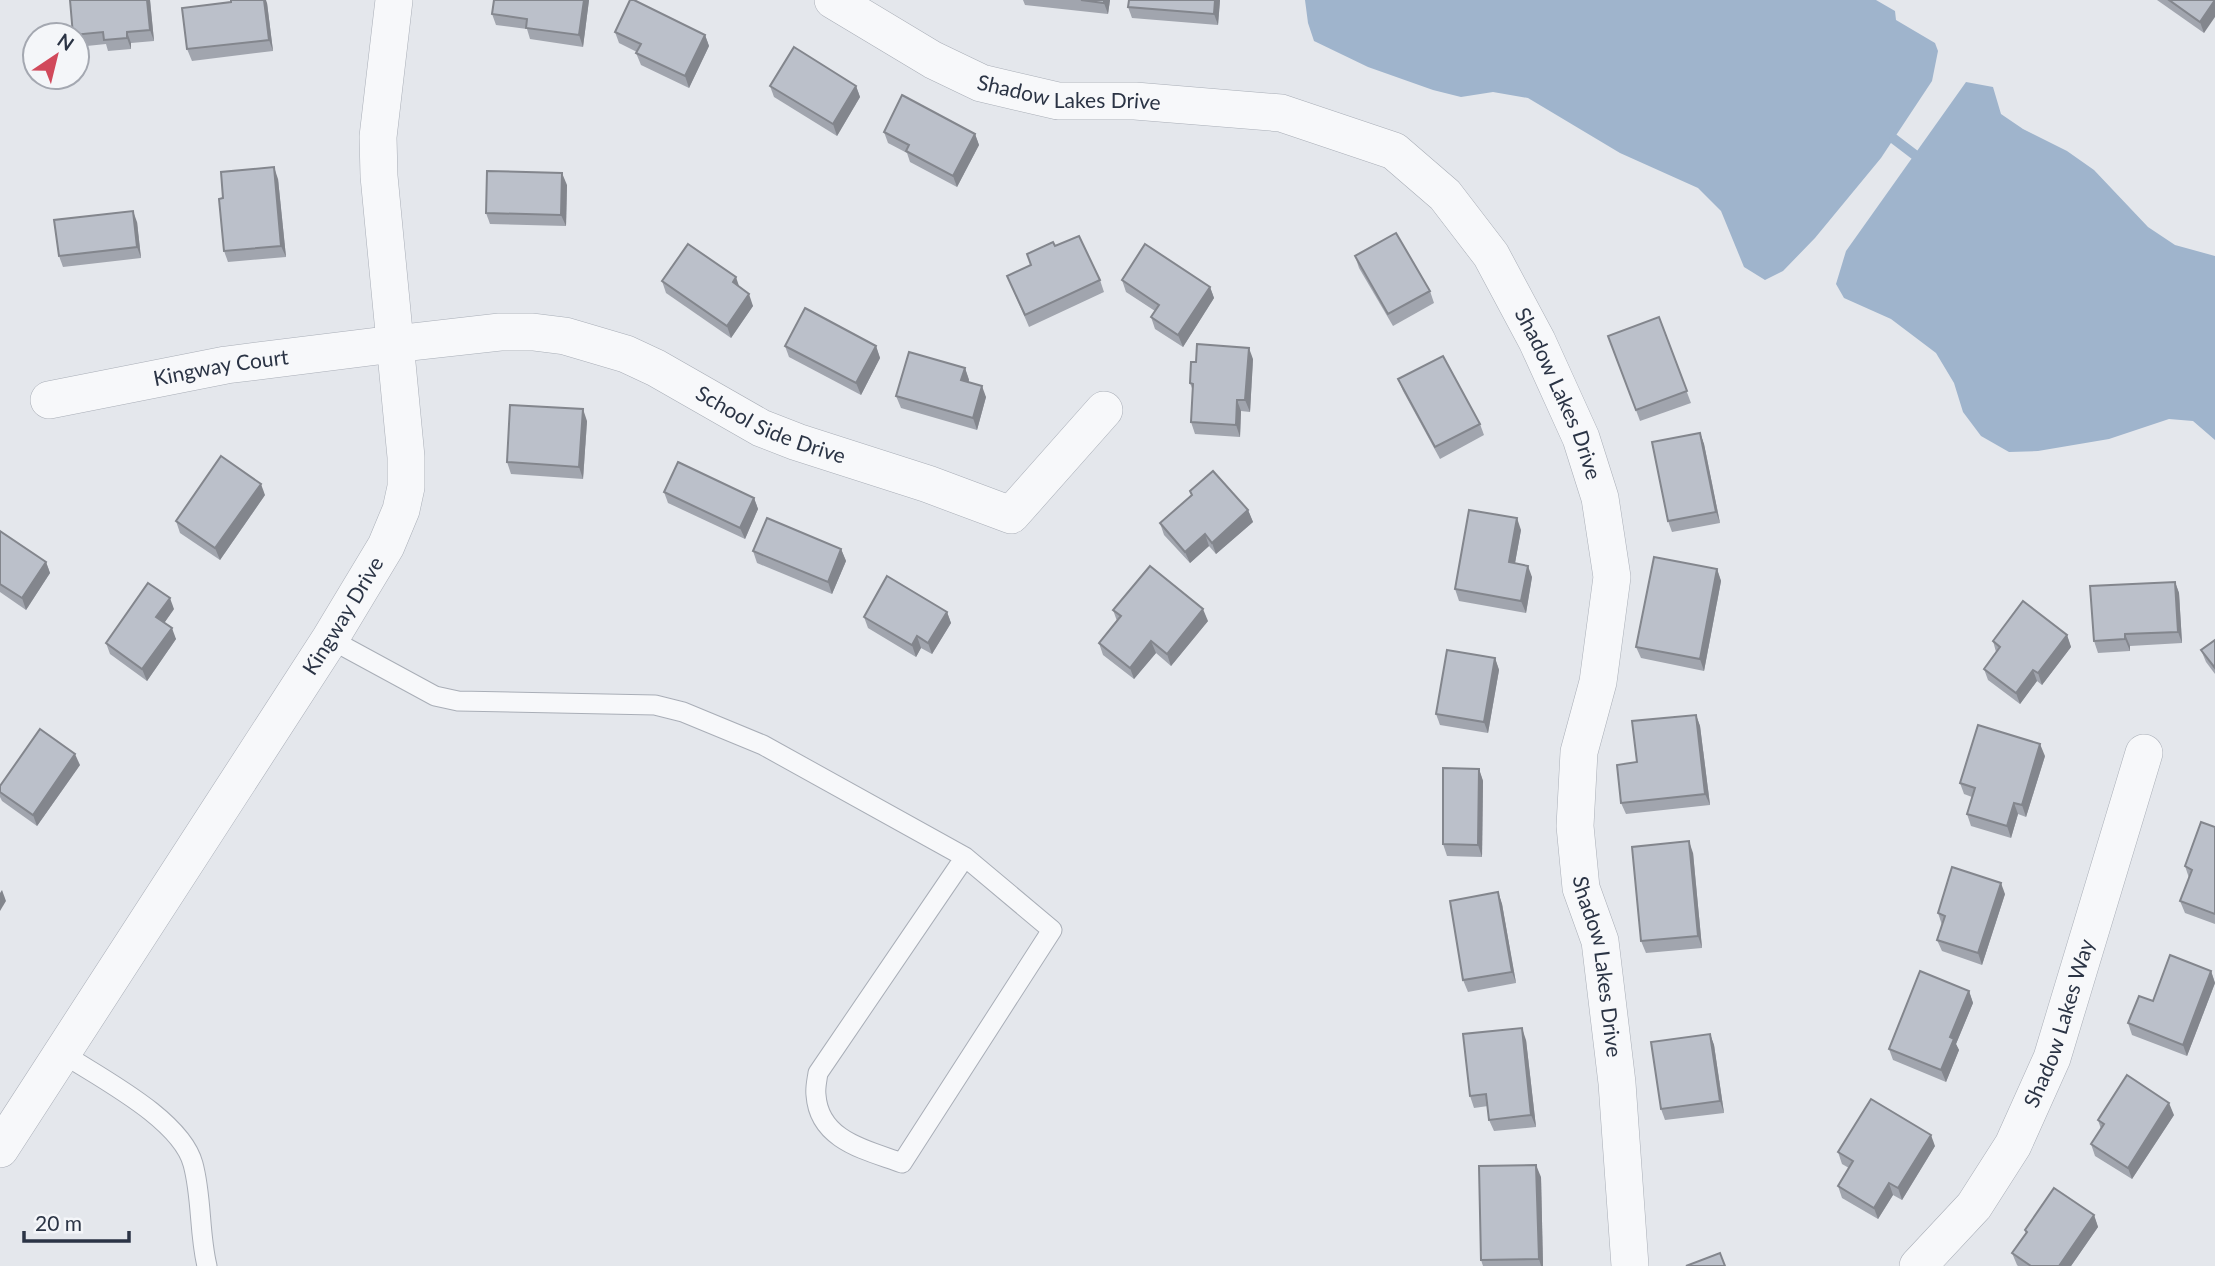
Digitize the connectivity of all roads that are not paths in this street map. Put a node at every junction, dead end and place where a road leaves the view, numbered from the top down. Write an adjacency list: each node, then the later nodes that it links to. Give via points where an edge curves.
1 (394, 0): 3 (street, Kingway Drive, via 378,137)
2 (833, 0): 12 (street, Shadow Lakes Drive, via 981,83 1058,101 1135,101 1281,113 1394,151 1445,195 1491,255 1581,438 1601,498 1612,577 1598,682 1579,752 1575,826 1581,888 1600,941)
3 (394, 344): 4 (street, Kingway Court, via 226,365); 5 (street, School Side Drive, via 533,331 598,345 656,368 761,428 1010,515); 6 (street, Kingway Drive, via 406,457 404,498 386,546)
4 (49, 400)
5 (1104, 410)
6 (330, 639): 8 (lane, via 435,696 457,701 655,705 683,712 762,745); 9 (street, Kingway Drive)
7 (2144, 752): 13 (street, Shadow Lakes Way, via 2052,1058 2013,1145 1975,1206)
8 (965, 857): 8 (lane, via 1052,930 902,1163 842,1141 823,1121 816,1096 818,1073)
9 (62, 1054): 10 (street, Kingway Drive); 11 (lane, via 154,1113 186,1146 193,1163)
10 (0, 1149)
11 (207, 1266)
12 (1629, 1266)
13 (1918, 1266)

